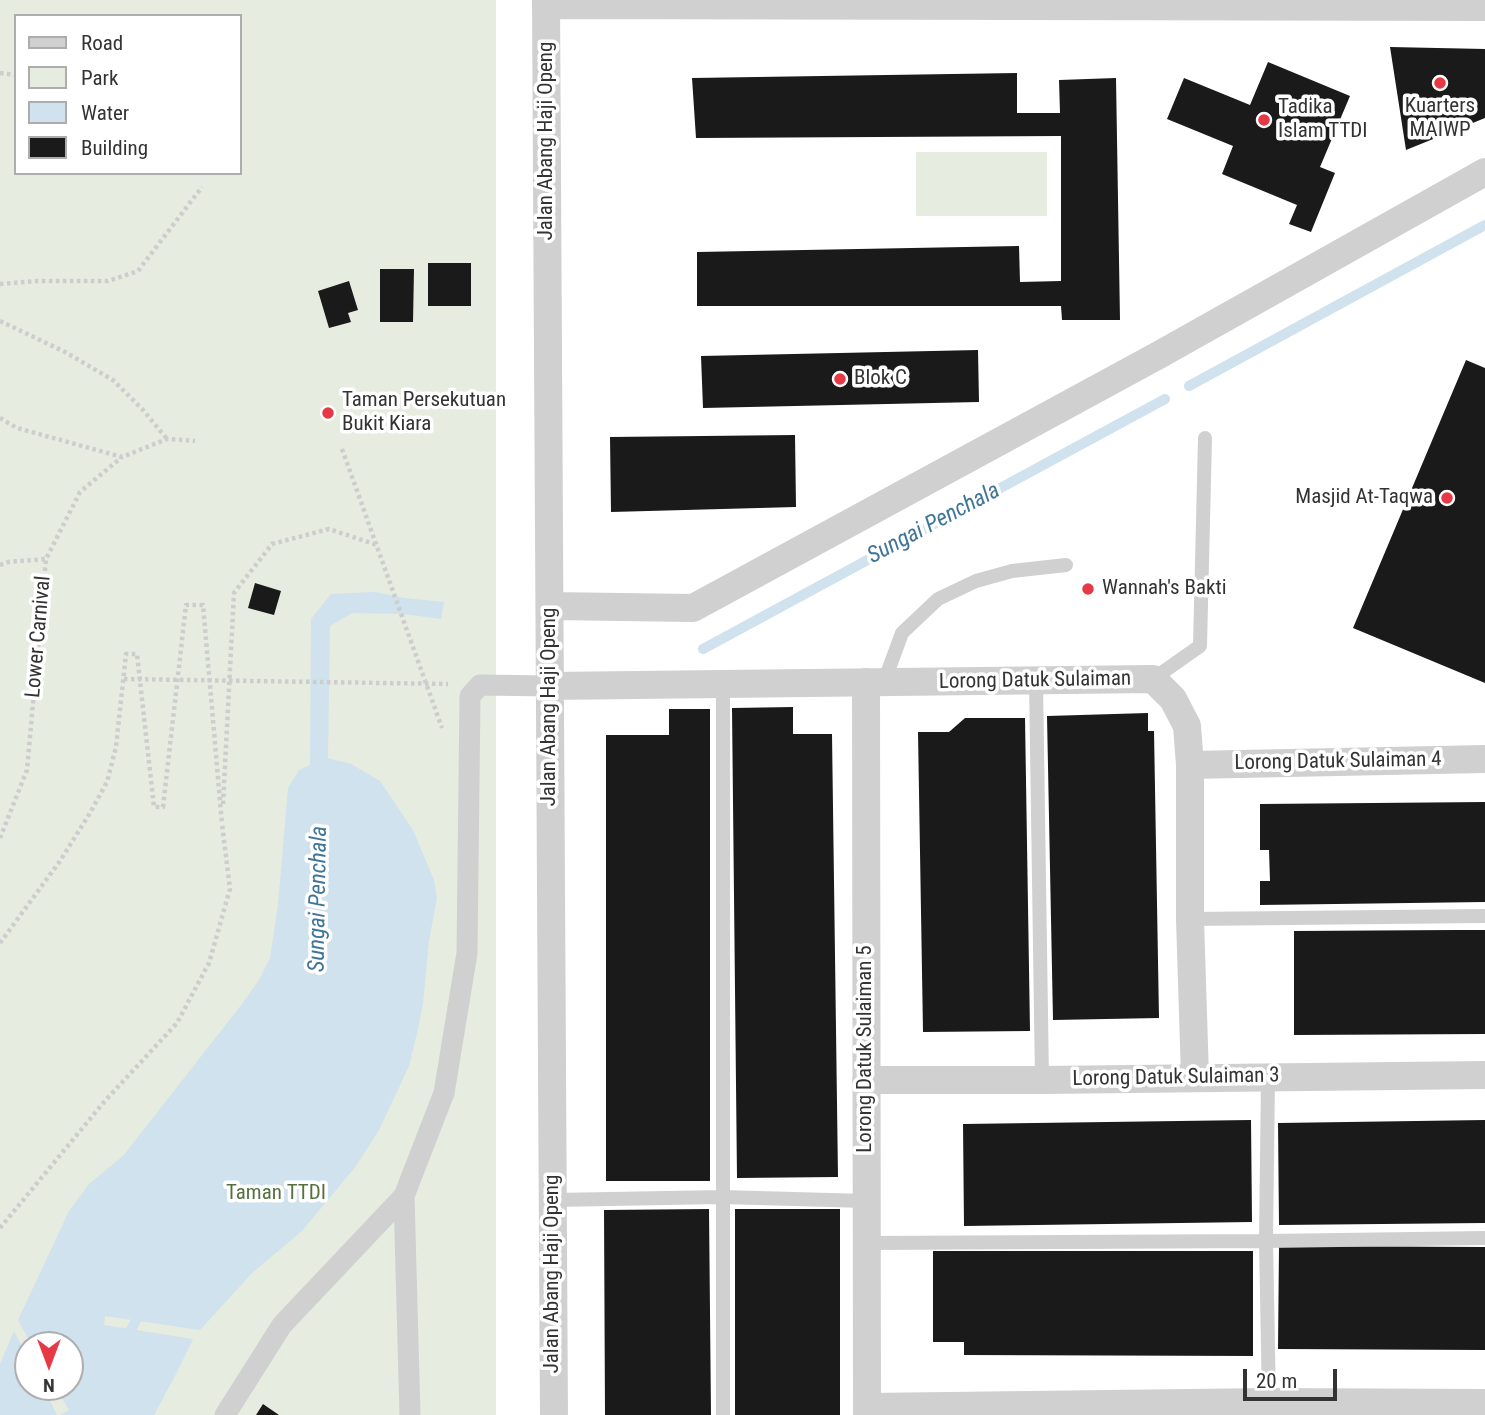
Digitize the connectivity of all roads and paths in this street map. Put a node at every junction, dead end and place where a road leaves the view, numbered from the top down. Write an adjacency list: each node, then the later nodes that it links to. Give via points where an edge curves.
1 (546, 3): 2 (street); 20 (street, Jalan Abang Haji Openg)
2 (1067, 3): 3 (street)
3 (1227, 4): 4 (street)
4 (1392, 4): 5 (street)
5 (1485, 7)
6 (1485, 172): 20 (street, via 693,608)
7 (202, 187): 8 (path, via 138,271 108,281)
8 (0, 284)
9 (0, 321): 12 (path, via 113,380)
10 (0, 418): 15 (path, via 17,428)
11 (1205, 438): 23 (lane, via 1200,646)
12 (167, 439): 13 (path); 15 (path, Lower Carnival)
13 (195, 441)
14 (342, 449): 16 (path)
15 (121, 457): 17 (path, Lower Carnival, via 80,492)
16 (377, 545): 26 (path, via 329,529 272,544 234,593); 29 (path)
17 (46, 559): 18 (path); 37 (path, Lower Carnival, via 27,770)
18 (0, 565)
19 (1066, 565): 28 (lane, via 1012,571 938,599 902,633)
20 (550, 607): 32 (street, Jalan Abang Haji Openg)
21 (124, 679): 22 (path); 22 (path, via 126,654 137,654); 40 (path, via 107,782 60,861)
22 (140, 679): 24 (path); 24 (path, via 154,807 163,807)
23 (1153, 679): 27 (street, Lorong Datuk Sulaiman); 35 (street, Lorong Datuk Sulaiman, via 1173,699 1187,726)
24 (177, 680): 25 (path); 25 (path, via 186,605 203,605)
25 (210, 681): 26 (path); 36 (path)
26 (229, 681): 29 (path); 36 (path)
27 (1036, 681): 28 (street, Lorong Datuk Sulaiman); 45 (lane)
28 (875, 682): 31 (street, Lorong Datuk Sulaiman); 44 (street, Lorong Datuk Sulaiman 5)
29 (426, 684): 30 (path); 33 (path)
30 (452, 684)
31 (723, 684): 32 (street, Lorong Datuk Sulaiman); 47 (lane)
32 (550, 686): 46 (street, via 480,685 470,696 467,953 444,1093); 48 (street, Jalan Abang Haji Openg)
33 (445, 736)
34 (1485, 759): 35 (street, Lorong Datuk Sulaiman 4)
35 (1190, 765): 39 (street, Lorong Datuk Sulaiman)
36 (222, 824): 50 (path, via 230,889 209,963 177,1023 104,1102)
37 (0, 838)
38 (1485, 916): 39 (lane)
39 (1190, 919): 43 (street, Lorong Datuk Sulaiman)
40 (0, 943)
41 (1485, 1074): 42 (street, Lorong Datuk Sulaiman 3)
42 (1268, 1076): 43 (street, Lorong Datuk Sulaiman 3); 52 (lane)
43 (1195, 1077): 45 (street, Lorong Datuk Sulaiman 3)
44 (866, 1080): 45 (street, Lorong Datuk Sulaiman 3); 49 (street, Lorong Datuk Sulaiman 5)
45 (1042, 1080)
46 (404, 1196): 58 (street, via 282,1325); 59 (street)
47 (722, 1197): 48 (lane); 49 (lane); 61 (lane)
48 (553, 1200): 60 (street, Jalan Abang Haji Openg)
49 (866, 1201): 53 (street, Lorong Datuk Sulaiman 5)
50 (0, 1228)
51 (1485, 1238): 52 (lane)
52 (1266, 1241): 53 (lane); 54 (lane)
53 (866, 1243): 57 (street, Lorong Datuk Sulaiman 5)
54 (1269, 1402): 55 (street); 56 (street)
55 (1485, 1404)
56 (1196, 1409): 57 (street)
57 (867, 1411)
58 (225, 1415)
59 (410, 1415)
60 (554, 1415)
61 (723, 1415)

